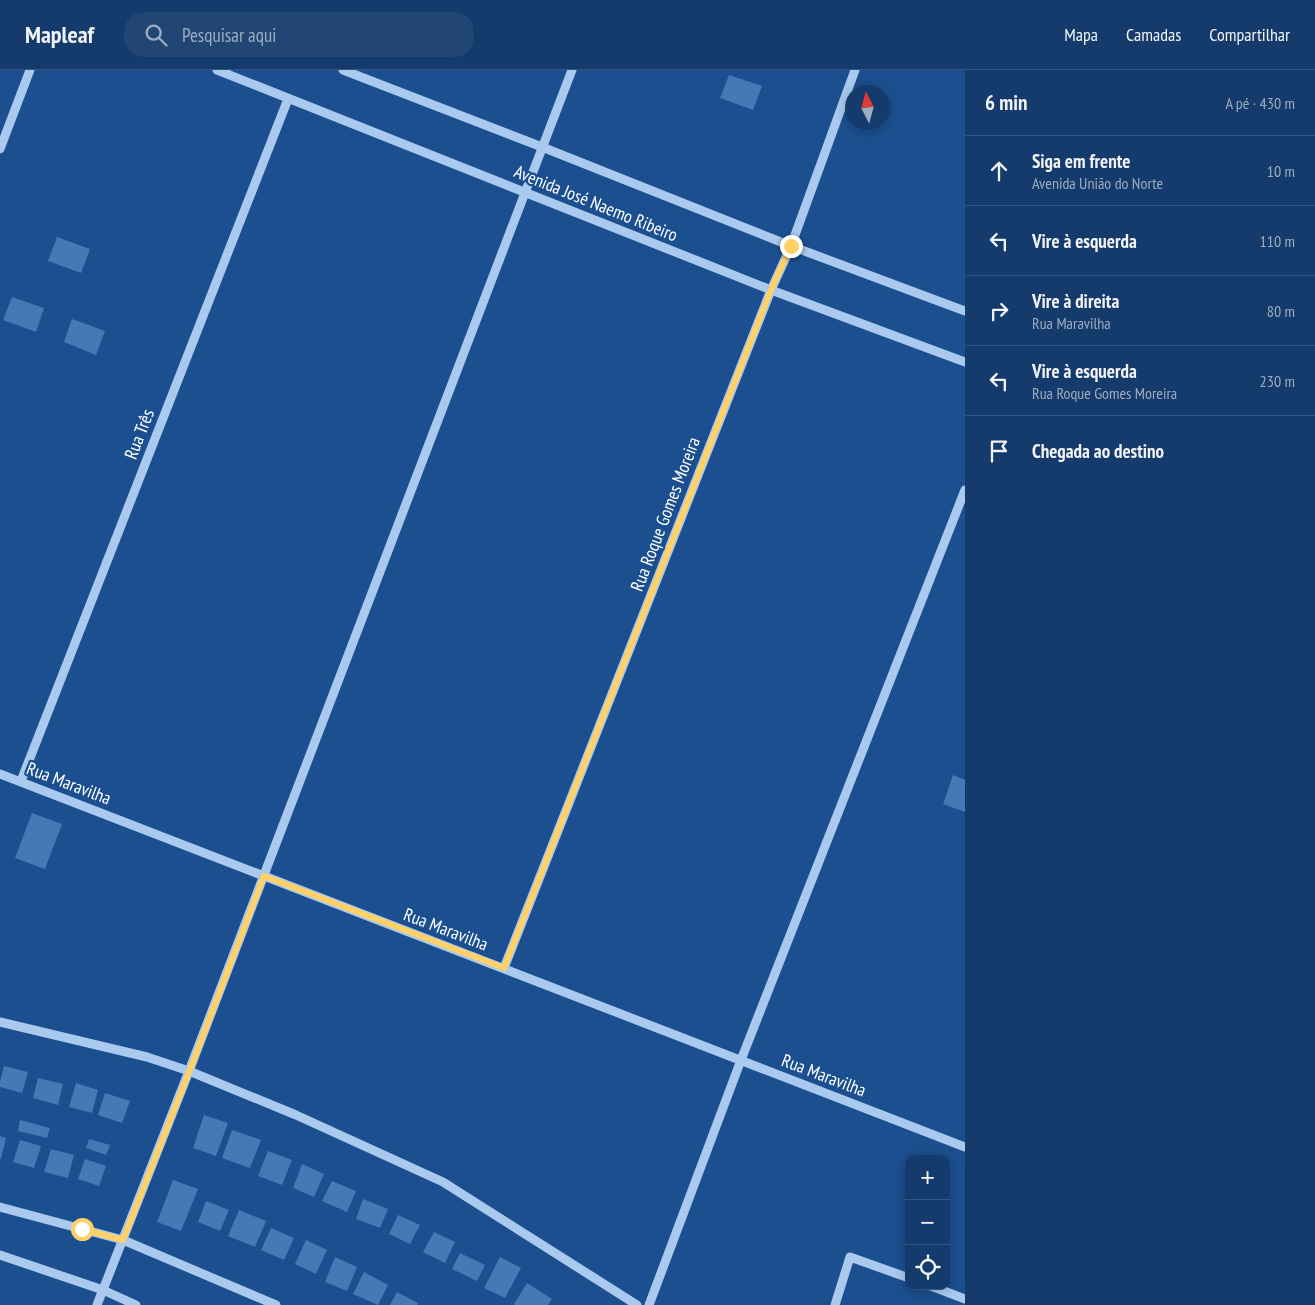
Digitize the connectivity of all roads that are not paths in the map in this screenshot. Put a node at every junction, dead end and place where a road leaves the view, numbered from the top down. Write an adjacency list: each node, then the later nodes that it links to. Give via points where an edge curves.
1 (30, 70): 8 (street)
2 (217, 70): 6 (street, Avenida José Naemo Ribeiro)
3 (343, 70): 7 (street, Avenida José Naemo Ribeiro)
4 (572, 70): 7 (street)
5 (855, 70): 10 (street, Rua Roque Gomes Moreira)
6 (288, 98): 9 (street, Avenida José Naemo Ribeiro); 16 (street, Rua Três)
7 (542, 147): 9 (street); 10 (street, Avenida José Naemo Ribeiro)
8 (0, 149)
9 (524, 192): 11 (street, Avenida José Naemo Ribeiro); 17 (street)
10 (791, 246): 11 (street, Rua Roque Gomes Moreira); 12 (street, Avenida José Naemo Ribeiro)
11 (771, 290): 13 (street, Avenida José Naemo Ribeiro); 18 (street, Rua Roque Gomes Moreira)
12 (965, 311)
13 (965, 362)
14 (965, 490): 20 (street)
15 (0, 774): 16 (street, Rua Maravilha)
16 (21, 782): 17 (street, Rua Maravilha)
17 (264, 876): 18 (street, Rua Maravilha); 21 (street)
18 (504, 968): 20 (street, Rua Maravilha)
19 (0, 1022): 21 (street, via 147,1057)
20 (741, 1060): 22 (street, Rua Maravilha); 34 (street)
21 (189, 1072): 24 (street); 33 (street, via 296,1115 443,1182)
22 (965, 1147)
23 (0, 1207): 24 (street)
24 (123, 1240): 27 (street); 32 (street)
25 (0, 1255): 27 (street)
26 (905, 1277): 35 (street, via 850,1257)
27 (103, 1290): 30 (street); 31 (street)
28 (942, 1290): 29 (street)
29 (965, 1298)
30 (97, 1305)
31 (136, 1305)
32 (276, 1305)
33 (637, 1305)
34 (649, 1305)
35 (835, 1305)

